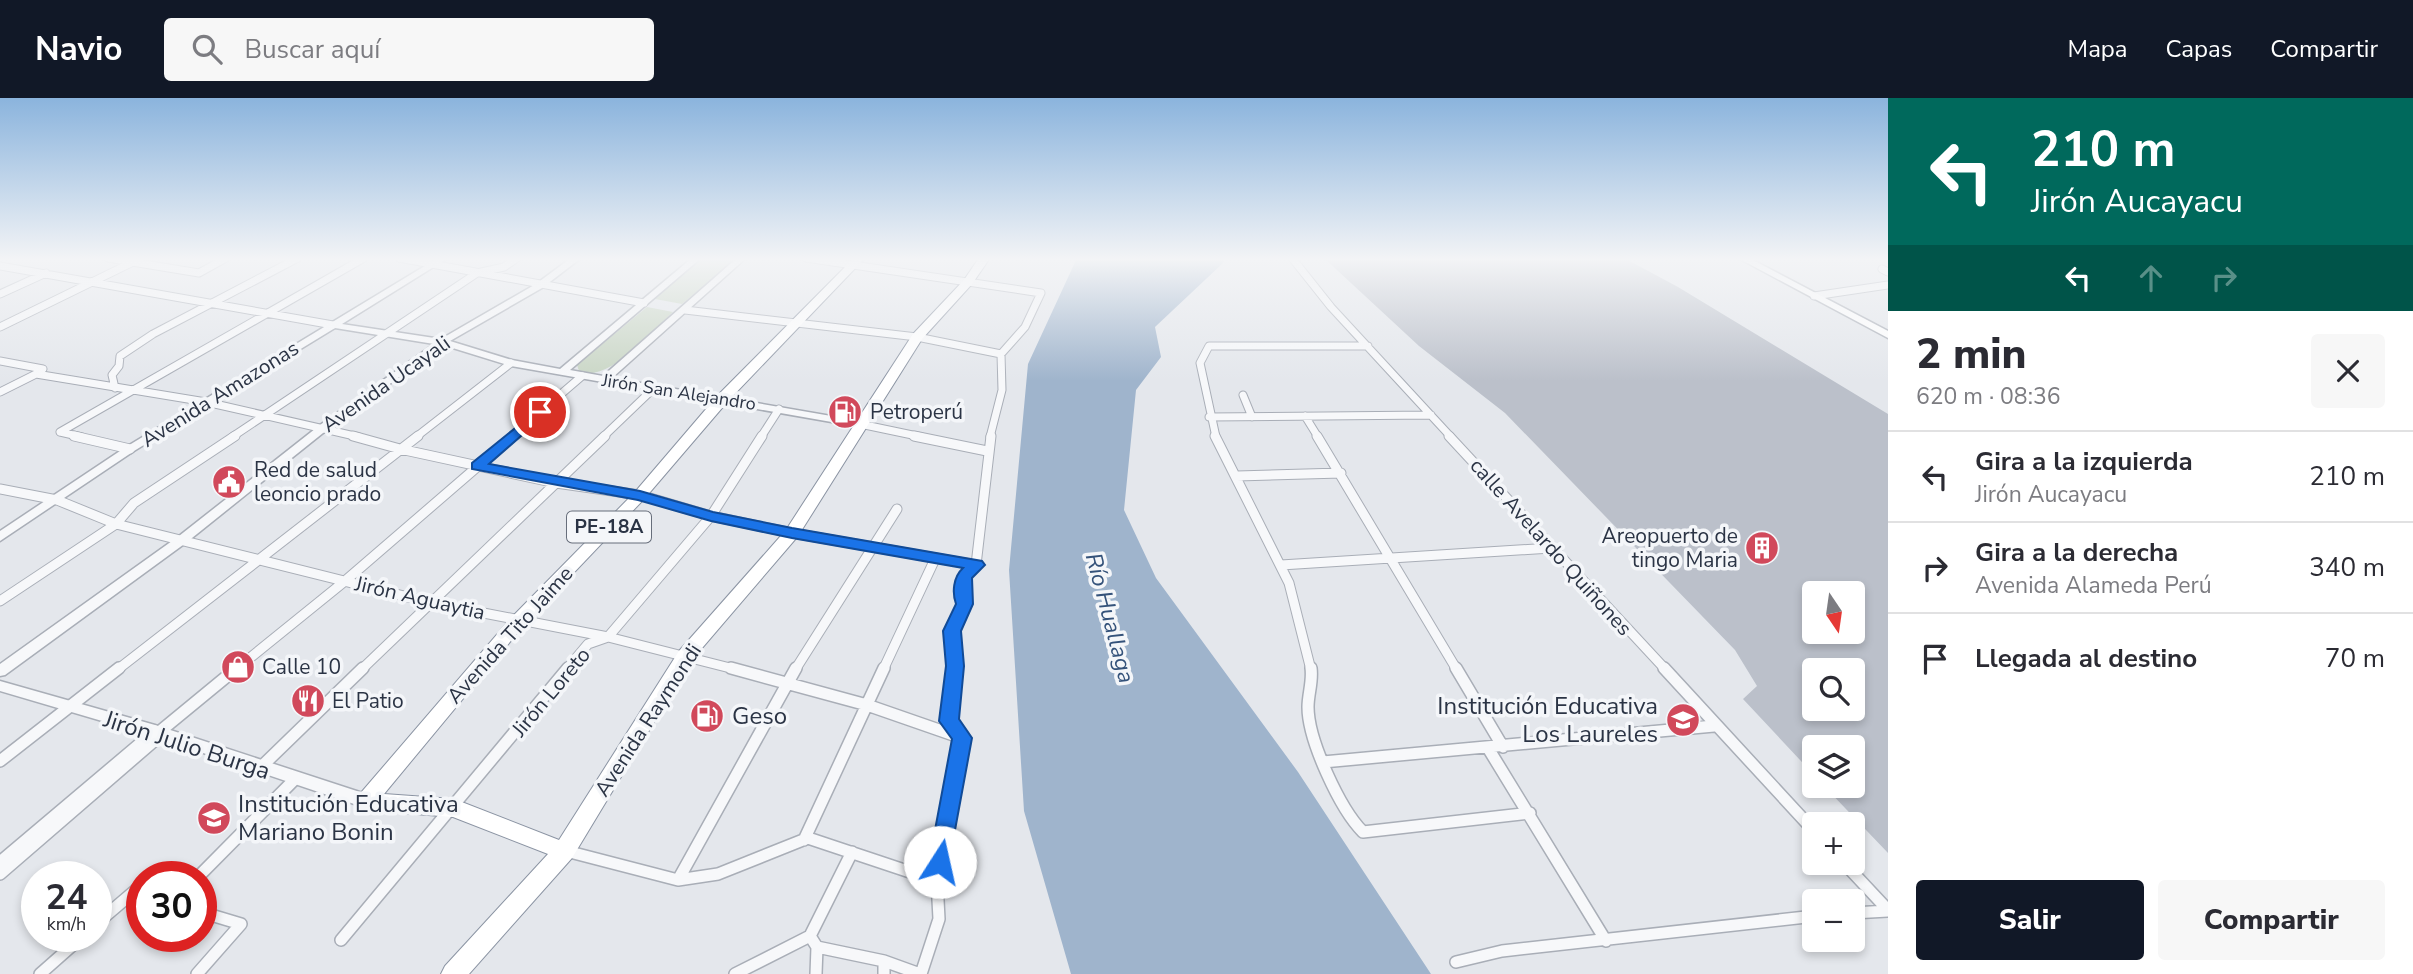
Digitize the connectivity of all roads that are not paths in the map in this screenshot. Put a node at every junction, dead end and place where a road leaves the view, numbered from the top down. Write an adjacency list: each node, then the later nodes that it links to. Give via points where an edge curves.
1 (60, 299): 22 (street)
2 (182, 299): 17 (street, Jirón San Alejandro)
3 (218, 299): 17 (street)
4 (293, 299): 19 (street)
5 (376, 299): 21 (street, Avenida Amazonas)
6 (439, 299): 23 (street)
7 (515, 299): 26 (street, Avenida Ucayali)
8 (620, 299): 16 (street)
9 (649, 299): 16 (street)
10 (697, 299): 18 (street)
11 (820, 299): 20 (highway, Avenida Tito Jaime / PE-18A)
12 (952, 299): 25 (highway, Avenida Raymondi)
13 (1038, 299): 28 (street, via 1025,327)
14 (1327, 299): 27 (street, calle Avelardo Quiñones)
15 (1819, 299): 24 (main road)
16 (644, 303): 31 (street)
17 (208, 304): 19 (street, Jirón San Alejandro); 35 (street, via 120,356 112,375)
18 (685, 310): 20 (street); 34 (street)
19 (270, 312): 21 (street, Jirón San Alejandro); 38 (street)
20 (795, 323): 25 (street); 40 (highway, Avenida Tito Jaime / PE-18A)
21 (333, 325): 23 (street, Jirón San Alejandro); 41 (street, Avenida Amazonas)
22 (0, 327)
23 (384, 335): 26 (street, Jirón San Alejandro); 43 (street)
24 (1888, 335)
25 (916, 337): 28 (street); 48 (highway, Avenida Raymondi)
26 (442, 342): 30 (street, Jirón San Alejandro); 49 (street, Avenida Ucayali)
27 (1368, 346): 44 (street, calle Avelardo Quiñones); 46 (street, via 1209,346 1200,363)
28 (1001, 354): 52 (street, via 1002,390)
29 (0, 361): 32 (street, via 43,369)
30 (511, 363): 31 (street, Jirón San Alejandro); 51 (street)
31 (562, 372): 33 (street, Jirón San Alejandro)
32 (36, 374): 35 (street); 37 (street)
33 (582, 376): 34 (street, Jirón San Alejandro); 53 (street)
34 (604, 380): 36 (street, Jirón San Alejandro)
35 (115, 388): 38 (street)
36 (653, 389): 40 (street, Jirón San Alejandro); 56 (street)
37 (0, 392)
38 (132, 392): 41 (street); 50 (street, via 60,432)
39 (1244, 395): 47 (street)
40 (723, 398): 42 (street, Jirón San Alejandro); 58 (highway, Avenida Tito Jaime / PE-18A)
41 (206, 402): 43 (street); 50 (street, Avenida Amazonas)
42 (779, 409): 48 (street, Jirón San Alejandro); 61 (street, Jirón Loreto)
43 (264, 415): 49 (street); 62 (street, via 134,503)
44 (1431, 415): 45 (street); 67 (street, calle Avelardo Quiñones)
45 (1305, 416): 47 (street); 54 (street)
46 (1209, 417): 47 (street); 55 (street)
47 (1252, 417)
48 (860, 424): 52 (street, Jirón San Alejandro); 63 (highway, Avenida Raymondi)
49 (324, 427): 51 (street); 65 (street, Avenida Ucayali)
50 (130, 449): 59 (street, Avenida Amazonas)
51 (400, 449): 53 (street); 68 (street)
52 (987, 451): 71 (street)
53 (478, 466): 56 (street); 73 (street)
54 (1340, 473): 55 (street); 70 (street)
55 (1237, 476): 72 (street)
56 (556, 483): 58 (street); 75 (street)
57 (0, 489): 59 (street, Jirón Aguaytia)
58 (640, 495): 61 (street); 76 (highway, Avenida Tito Jaime / PE-18A)
59 (57, 500): 62 (street, Jirón Aguaytia); 64 (street, Avenida Amazonas)
60 (897, 509): 66 (street)
61 (711, 516): 63 (street); 77 (street, Jirón Loreto)
62 (116, 524): 65 (street, Jirón Aguaytia); 74 (street)
63 (792, 533): 66 (street); 78 (highway, Avenida Raymondi)
64 (0, 537)
65 (183, 539): 68 (street, Jirón Aguaytia); 79 (street, Avenida Ucayali)
66 (874, 546): 69 (street); 80 (street)
67 (1551, 548): 70 (street); 84 (street, calle Avelardo Quiñones)
68 (262, 559): 73 (street, Jirón Aguaytia); 83 (street)
69 (935, 559): 71 (street); 82 (street)
70 (1393, 560): 72 (street); 87 (street)
71 (976, 565): 86 (street, via 964,576 965,604 952,631 955,666 949,721)
72 (1281, 565): 90 (street, via 1312,673 1308,708)
73 (345, 581): 75 (street, Jirón Aguaytia); 85 (street)
74 (0, 601)
75 (432, 603): 76 (street, Jirón Aguaytia); 91 (street)
76 (518, 621): 77 (street, Jirón Aguaytia); 93 (highway, Avenida Tito Jaime / PE-18A)
77 (608, 637): 78 (street, Jirón Aguaytia); 94 (street, Jirón Loreto, via 588,644)
78 (685, 656): 80 (street, Jirón Aguaytia); 98 (highway, Avenida Raymondi)
79 (0, 671)
80 (786, 684): 82 (street, Jirón Aguaytia); 104 (street)
81 (0, 686): 83 (street, Jirón Julio Burga)
82 (867, 705): 86 (street, Jirón Aguaytia); 97 (street)
83 (68, 708): 85 (street, Jirón Julio Burga); 89 (street)
84 (1714, 726): 87 (street); 96 (street, calle Avelardo Quiñones)
85 (158, 733): 91 (street, Jirón Julio Burga); 101 (street); 102 (street)
86 (962, 738): 105 (street)
87 (1503, 747): 88 (street)
88 (1488, 748): 90 (street); 95 (street)
89 (0, 761)
90 (1323, 762): 95 (street, via 1363,832)
91 (260, 768): 92 (street, Jirón Julio Burga)
92 (295, 779): 93 (street, Jirón Julio Burga); 100 (street)
93 (366, 802): 94 (highway, Jirón Julio Burga)
94 (454, 808): 98 (highway, Jirón Julio Burga); 112 (street, Jirón Loreto)
95 (1530, 813): 113 (street, via 1576,899)
96 (1802, 818)
97 (804, 840): 99 (street); 104 (street, Jirón Julio Burga, via 718,874)
98 (564, 851): 104 (street, Jirón Julio Burga); 122 (highway, Avenida Raymondi)
99 (852, 852): 105 (street); 114 (street)
100 (214, 861)
101 (0, 862)
102 (0, 874)
103 (1855, 875): 107 (street)
104 (678, 880)
105 (936, 881): 125 (street, via 939,919)
106 (126, 900): 108 (street)
107 (1888, 910): 109 (street)
108 (112, 911)
109 (1865, 912)
110 (217, 917): 115 (street, via 241,924)
111 (1802, 918): 113 (street)
112 (341, 940)
113 (1606, 941): 118 (street, via 1502,951)
114 (813, 942): 119 (street); 123 (street); 124 (street)
115 (217, 951)
116 (65, 952): 120 (street)
117 (216, 952): 121 (street)
118 (1456, 962)
119 (884, 968): 125 (street)
120 (40, 974)
121 (197, 974)
122 (453, 974)
123 (735, 974)
124 (816, 974)
125 (921, 974)

